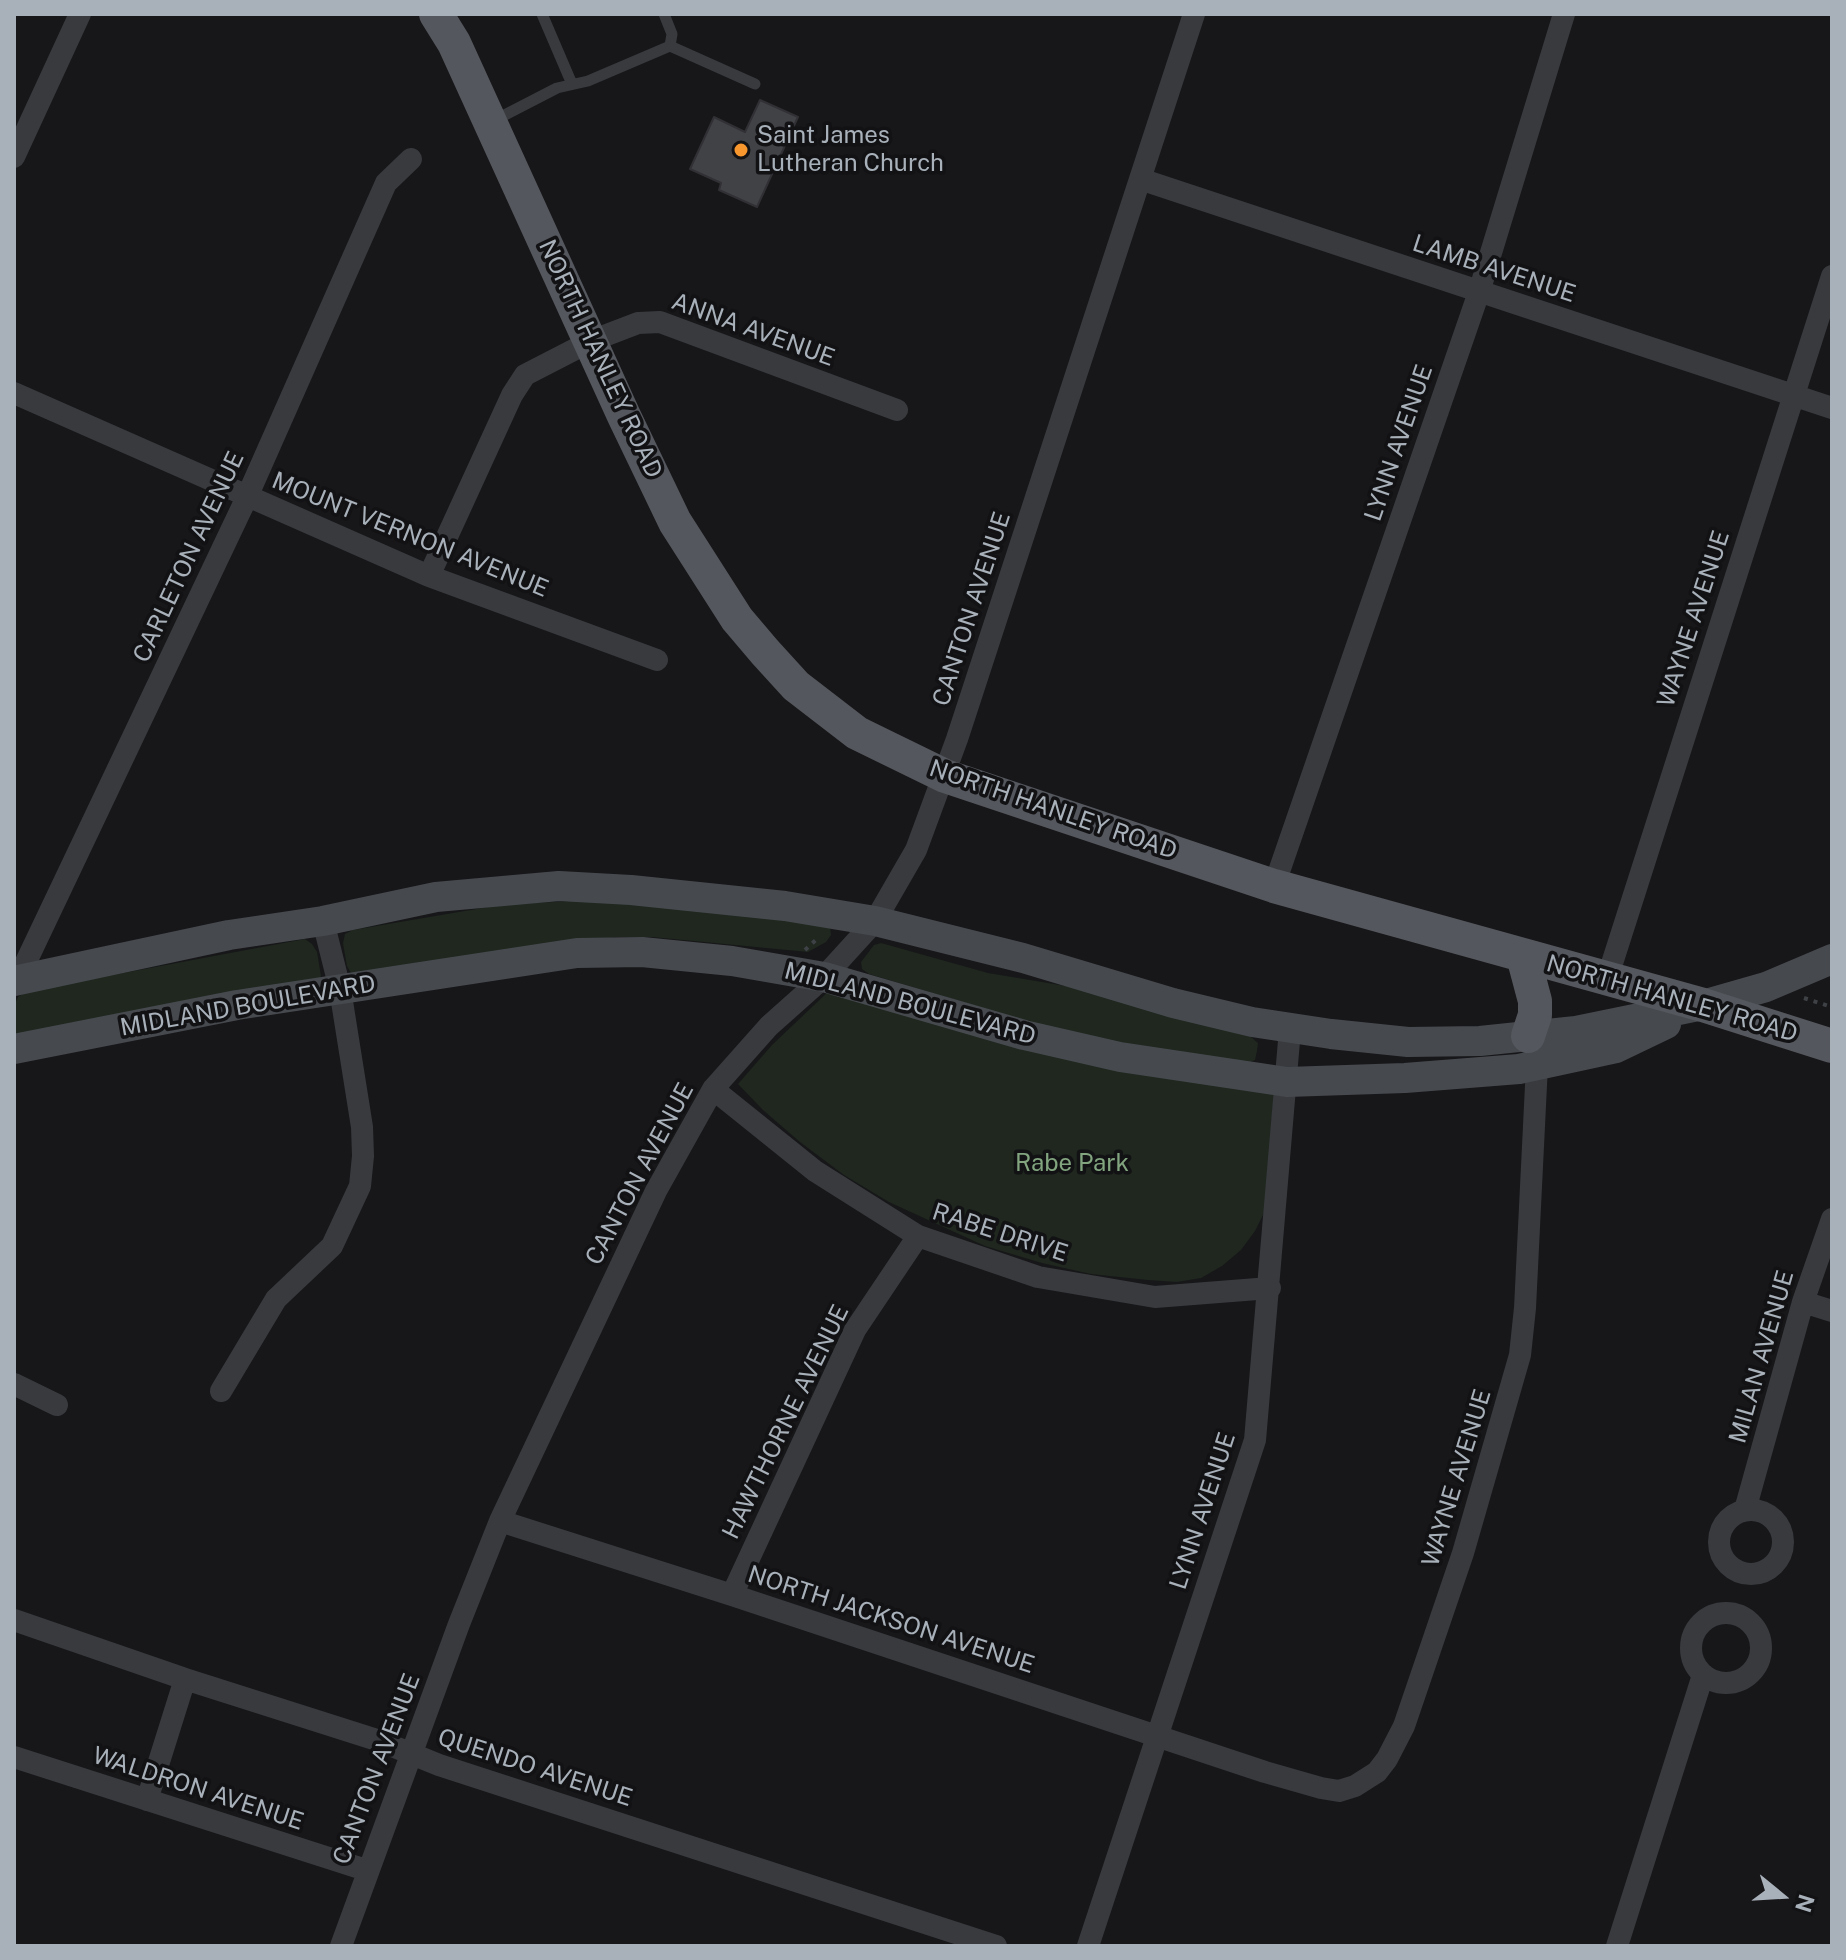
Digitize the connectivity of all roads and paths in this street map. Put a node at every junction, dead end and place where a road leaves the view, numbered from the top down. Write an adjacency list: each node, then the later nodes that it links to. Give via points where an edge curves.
1 (80, 14): 11 (street)
2 (436, 14): 10 (main road, NORTH HANLEY ROAD)
3 (542, 14): 8 (lane)
4 (664, 14): 7 (lane, via 672,34)
5 (1194, 14): 13 (street, CANTON AVENUE)
6 (1564, 14): 15 (street, LYNN AVENUE)
7 (670, 46): 8 (lane); 9 (lane)
8 (572, 84): 10 (lane)
9 (755, 84)
10 (491, 122): 16 (main road, NORTH HANLEY ROAD)
11 (14, 157)
12 (411, 159): 21 (street, CARLETON AVENUE, via 386,183)
13 (1140, 179): 15 (street, LAMB AVENUE); 24 (street, CANTON AVENUE)
14 (1832, 276): 18 (street, WAYNE AVENUE)
15 (1479, 292): 18 (street, LAMB AVENUE); 25 (street, LYNN AVENUE)
16 (591, 341): 20 (street, ANNA AVENUE, via 638,323 660,322); 22 (street, ANNA AVENUE, via 525,375); 24 (main road, NORTH HANLEY ROAD, via 675,522 737,619 796,686 857,733)
17 (14, 393): 21 (street, MOUNT VERNON AVENUE)
18 (1793, 396): 19 (street, LAMB AVENUE); 31 (street, WAYNE AVENUE)
19 (1832, 408)
20 (897, 410)
21 (247, 497): 22 (street, MOUNT VERNON AVENUE); 32 (street, CARLETON AVENUE)
22 (429, 576): 23 (street, MOUNT VERNON AVENUE)
23 (657, 660)
24 (945, 776): 25 (main road, NORTH HANLEY ROAD); 27 (street, CANTON AVENUE, via 916,850)
25 (1274, 886): 28 (main road, NORTH HANLEY ROAD)
26 (323, 921): 27 (main road, MIDLAND BOULEVARD, via 436,897 559,886 785,906); 32 (main road, MIDLAND BOULEVARD); 33 (street)
27 (875, 921): 30 (street, CANTON AVENUE); 37 (main road, MIDLAND BOULEVARD, via 1173,1003)
28 (1523, 956): 31 (main road, NORTH HANLEY ROAD); 40 (main road, via 1535,1001)
29 (1832, 959): 35 (main road, MIDLAND BOULEVARD, via 1766,987)
30 (824, 977): 33 (main road, MIDLAND BOULEVARD, via 642,952 577,953); 41 (main road, MIDLAND BOULEVARD, via 1120,1057); 42 (street, CANTON AVENUE, via 769,1026)
31 (1607, 979): 35 (main road, NORTH HANLEY ROAD)
32 (14, 980)
33 (340, 989): 39 (main road, MIDLAND BOULEVARD); 49 (street, via 362,1127 360,1186 332,1246 276,1299)
34 (1804, 1001): 36 (path)
35 (1703, 1005): 38 (main road, NORTH HANLEY ROAD); 40 (main road, MIDLAND BOULEVARD, via 1576,1031)
36 (1832, 1007)
37 (1290, 1029): 40 (main road, MIDLAND BOULEVARD, via 1408,1042 1480,1041); 41 (street, LYNN AVENUE)
38 (1832, 1046)
39 (14, 1049)
40 (1533, 1050): 41 (main road, MIDLAND BOULEVARD, via 1405,1078); 60 (street, WAYNE AVENUE, via 1520,1355 1463,1553 1404,1726 1377,1772 1355,1786 1339,1791)
41 (1287, 1082): 45 (street, LYNN AVENUE)
42 (713, 1089): 44 (street, RABE DRIVE, via 815,1171); 52 (street, CANTON AVENUE, via 656,1191)
43 (1832, 1219): 46 (street, MILAN AVENUE)
44 (918, 1236): 45 (street, RABE DRIVE, via 1038,1277 1155,1297); 53 (street, HAWTHORNE AVENUE, via 855,1330)
45 (1270, 1288): 57 (street, LYNN AVENUE, via 1255,1440)
46 (1803, 1302): 47 (street); 51 (street, MILAN AVENUE)
47 (1832, 1311)
48 (14, 1384): 50 (street)
49 (221, 1391)
50 (57, 1405)
51 (1745, 1510)
52 (500, 1521): 53 (street, NORTH JACKSON AVENUE); 58 (street, CANTON AVENUE)
53 (732, 1595): 57 (street, NORTH JACKSON AVENUE)
54 (14, 1620): 56 (street, QUENDO AVENUE)
55 (1703, 1675): 66 (street)
56 (185, 1679): 58 (street, QUENDO AVENUE); 61 (street)
57 (1155, 1735): 60 (street, NORTH JACKSON AVENUE); 65 (street, LYNN AVENUE)
58 (412, 1754): 62 (street, CANTON AVENUE); 64 (street, QUENDO AVENUE)
59 (14, 1757): 61 (street, WALDRON AVENUE)
60 (1265, 1772)
61 (147, 1800): 62 (street, WALDRON AVENUE)
62 (366, 1870): 63 (street, CANTON AVENUE)
63 (341, 1946)
64 (996, 1946)
65 (1088, 1946)
66 (1617, 1946)

